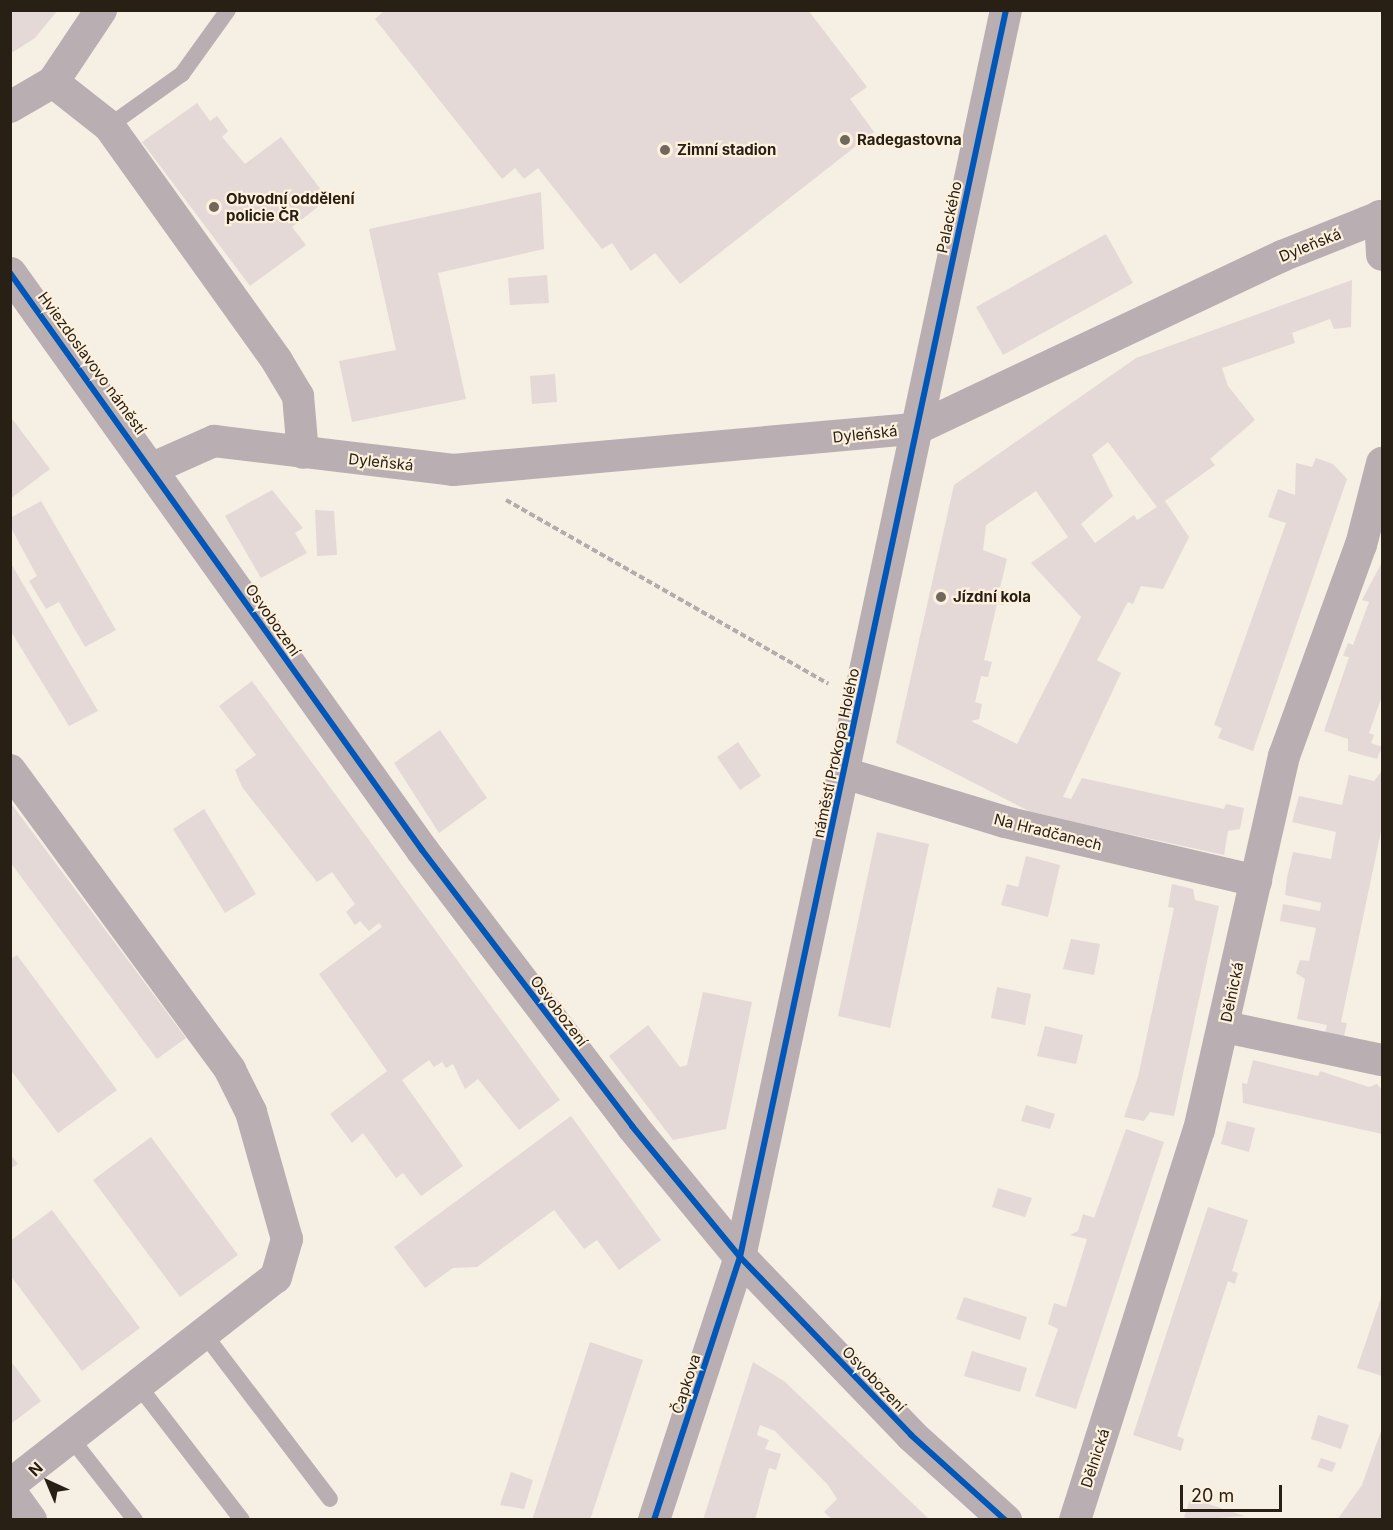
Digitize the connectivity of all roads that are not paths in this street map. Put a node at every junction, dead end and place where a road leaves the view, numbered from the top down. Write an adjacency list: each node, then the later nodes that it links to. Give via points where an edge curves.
1 (101, 10): 4 (street)
2 (228, 10): 6 (lane, via 182,74)
3 (1006, 10): 10 (street, Palackého)
4 (54, 82): 5 (street); 6 (street)
5 (10, 107)
6 (109, 126): 11 (street, via 282,369 297,396)
7 (1381, 216): 8 (street); 10 (street, Dyleňská, via 1282,256)
8 (1383, 255)
9 (10, 273): 13 (street, Hviezdoslavovo náměstí)
10 (916, 429): 11 (street, Dyleňská, via 453,470); 15 (street, náměstí Prokopa Holého)
11 (303, 453): 13 (street, via 214,441)
12 (1383, 463): 16 (street, Dělnická, via 1361,544 1284,756)
13 (153, 468): 19 (street, Osvobození, via 422,850 632,1126)
14 (10, 770): 20 (street, via 220,1056 251,1112 282,1205 286,1255 276,1276)
15 (844, 773): 16 (street, Na Hradčanech, via 1005,822); 19 (street, náměstí Prokopa Holého)
16 (1256, 881): 17 (street, Dělnická)
17 (1225, 1027): 18 (street); 31 (street, Dělnická, via 1199,1130)
18 (1383, 1060)
19 (740, 1257): 29 (street, Čapkova); 30 (street, Osvobození, via 911,1435)
20 (204, 1335): 21 (street); 25 (lane)
21 (138, 1384): 22 (street); 28 (lane)
22 (70, 1437): 23 (street); 27 (lane)
23 (10, 1485)
24 (10, 1491): 26 (street)
25 (330, 1499)
26 (31, 1520)
27 (135, 1520)
28 (242, 1520)
29 (654, 1520)
30 (1005, 1520)
31 (1075, 1520)

